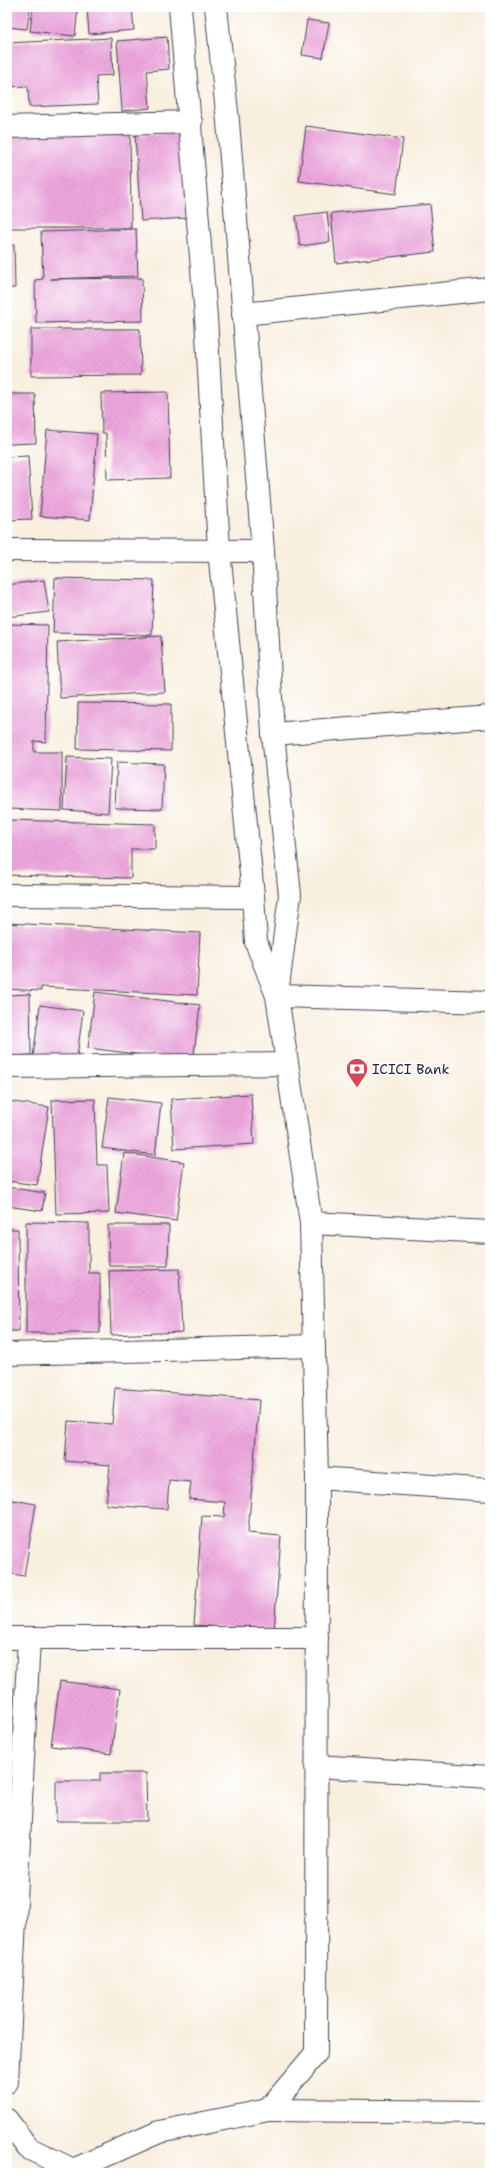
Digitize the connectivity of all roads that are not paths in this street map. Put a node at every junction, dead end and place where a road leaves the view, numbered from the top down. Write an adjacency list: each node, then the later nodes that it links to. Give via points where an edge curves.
1 (180, 7): 3 (street)
2 (216, 7): 6 (street)
3 (191, 122): 4 (street); 8 (street, via 206,317)
4 (7, 127)
5 (490, 289): 6 (street)
6 (243, 314): 9 (street)
7 (7, 550): 8 (street)
8 (219, 550): 9 (street); 13 (street)
9 (263, 551): 11 (street)
10 (490, 717): 11 (street)
11 (273, 734): 14 (street, via 290,895)
12 (7, 895): 13 (street)
13 (253, 897): 14 (street, via 256,942)
14 (277, 996): 15 (street); 16 (street)
15 (490, 1002)
16 (287, 1064): 17 (street); 18 (street)
17 (7, 1067)
18 (311, 1223): 19 (street); 20 (street)
19 (490, 1232)
20 (314, 1346): 21 (street); 22 (street)
21 (7, 1354)
22 (317, 1478): 23 (street); 26 (street)
23 (490, 1490)
24 (7, 1638): 25 (street)
25 (29, 1638): 26 (street); 29 (street)
26 (317, 1638): 27 (street)
27 (316, 1766): 28 (street); 30 (street, via 316,2052)
28 (490, 1777)
29 (7, 2082)
30 (268, 2110): 31 (street); 35 (street, via 159,2132)
31 (490, 2112)
32 (7, 2120): 33 (street)
33 (28, 2148): 34 (street); 35 (street)
34 (7, 2149)
35 (73, 2172)

